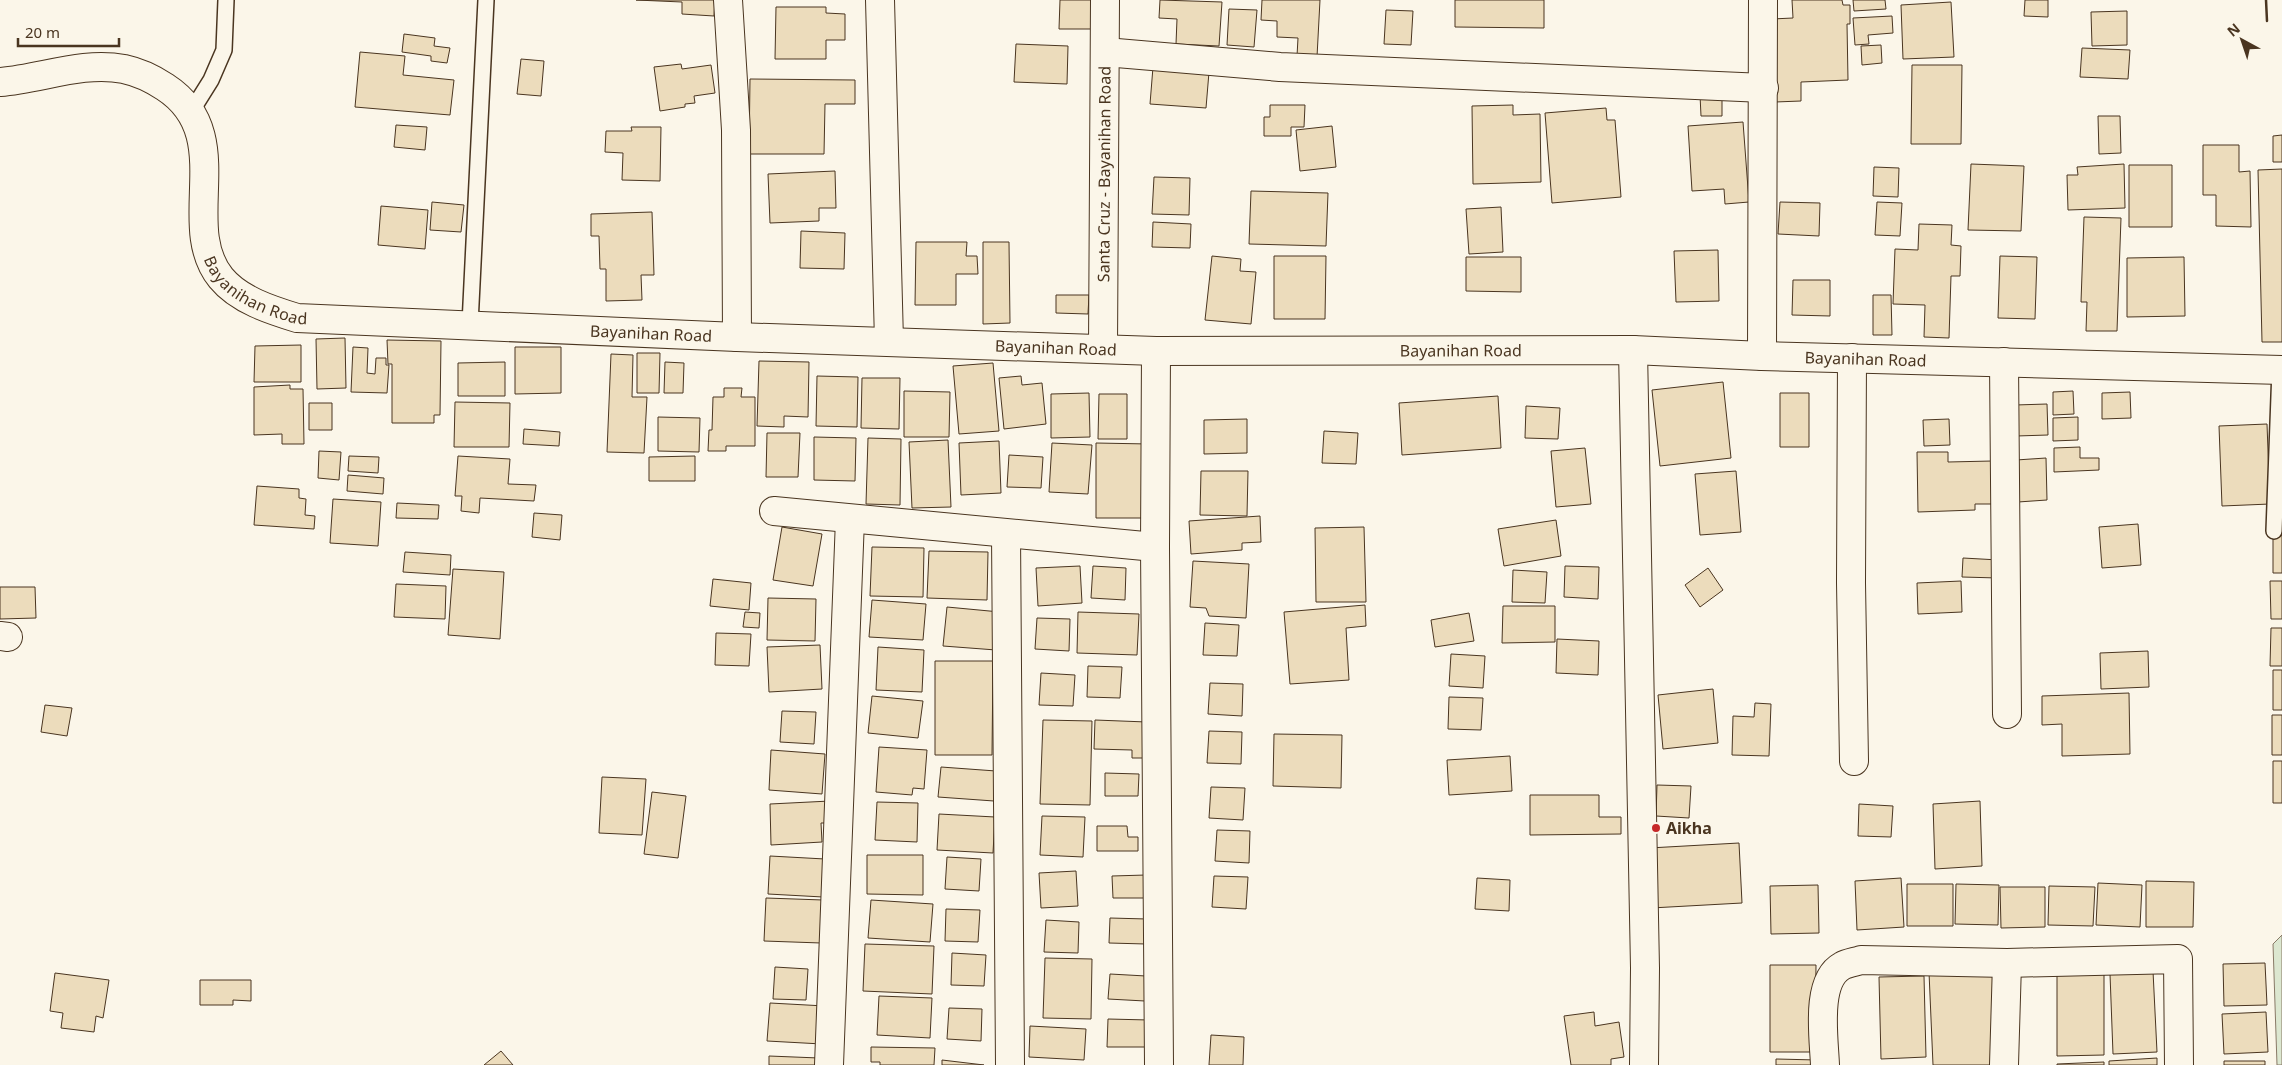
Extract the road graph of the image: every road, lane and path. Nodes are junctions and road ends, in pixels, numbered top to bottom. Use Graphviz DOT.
graph roads {
  1 [pos="226,0"];
  2 [pos="486,0"];
  3 [pos="728,0"];
  4 [pos="880,0"];
  5 [pos="1105,0"];
  6 [pos="1763,0"];
  7 [pos="1105,52"];
  8 [pos="0,82"];
  9 [pos="1764,88"];
  10 [pos="192,112"];
  11 [pos="470,324"];
  12 [pos="737,337"];
  13 [pos="889,341"];
  14 [pos="1103,348"];
  15 [pos="1633,350"];
  16 [pos="1156,351"];
  17 [pos="1762,356"];
  18 [pos="1852,358"];
  19 [pos="2004,362"];
  20 [pos="2281,370"];
  21 [pos="774,511"];
  22 [pos="850,519"];
  23 [pos="2274,531"];
  24 [pos="1006,534"];
  25 [pos="1155,547"];
  26 [pos="2007,714"];
  27 [pos="1854,761"];
  28 [pos="2007,963"];
  29 [pos="829,1065"];
  30 [pos="1010,1065"];
  31 [pos="1159,1065"];
  32 [pos="1644,1065"];
  33 [pos="1825,1065"];
  34 [pos="2004,1065"];
  35 [pos="2179,1065"];
  1 -- 10 [label="lane"];
  2 -- 11 [label="lane"];
  3 -- 12 [label="street"];
  4 -- 13 [label="street"];
  5 -- 7 [label="street, Santa Cruz - Bayanihan Road"];
  6 -- 9 [label="street"];
  7 -- 9 [label="street"];
  7 -- 14 [label="street, Santa Cruz - Bayanihan Road"];
  8 -- 10 [label="street, Bayanihan Road"];
  9 -- 17 [label="street"];
  10 -- 11 [label="street, Bayanihan Road"];
  11 -- 12 [label="street, Bayanihan Road"];
  12 -- 13 [label="street, Bayanihan Road"];
  13 -- 14 [label="street, Bayanihan Road"];
  14 -- 16 [label="street, Bayanihan Road"];
  15 -- 16 [label="street, Bayanihan Road"];
  15 -- 17 [label="street, Bayanihan Road"];
  15 -- 32 [label="street"];
  16 -- 25 [label="street"];
  17 -- 18 [label="street, Bayanihan Road"];
  18 -- 19 [label="street, Bayanihan Road"];
  18 -- 27 [label="street"];
  19 -- 20 [label="street, Bayanihan Road"];
  19 -- 26 [label="street"];
  20 -- 23 [label="lane"];
  21 -- 22 [label="street"];
  22 -- 24 [label="street"];
  22 -- 29 [label="street"];
  24 -- 25 [label="street"];
  24 -- 30 [label="street"];
  25 -- 31 [label="street"];
  28 -- 33 [label="street"];
  28 -- 34 [label="street"];
  28 -- 35 [label="street"];
}
